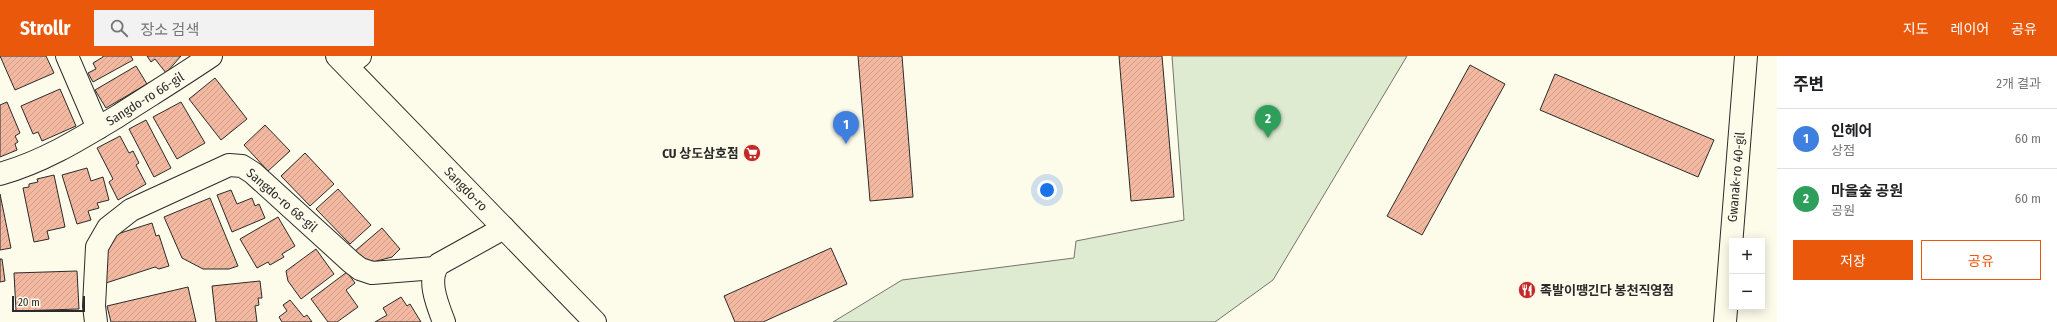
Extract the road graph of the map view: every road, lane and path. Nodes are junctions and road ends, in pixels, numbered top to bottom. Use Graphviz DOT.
graph roads {
  1 [pos="67,56"];
  2 [pos="211,56"];
  3 [pos="1746,56"];
  4 [pos="348,60"];
  5 [pos="98,128"];
  6 [pos="0,174"];
  7 [pos="504,228"];
  8 [pos="435,268"];
  9 [pos="96,322"];
  10 [pos="444,322"];
  11 [pos="595,322"];
  12 [pos="1725,322"];
  1 -- 5 [label="main road, Sangdo-ro 66-gil"];
  2 -- 5 [label="main road, Sangdo-ro 66-gil"];
  3 -- 12 [label="main road, Gwanak-ro 40-gil"];
  4 -- 7 [label="main road, Sangdo-ro"];
  5 -- 6 [label="main road, Sangdo-ro 66-gil"];
  7 -- 8 [label="main road, Sangdo-ro 68-gil"];
  7 -- 11 [label="main road, Sangdo-ro"];
  8 -- 9 [label="main road, Sangdo-ro 68-gil"];
  8 -- 10 [label="main road"];
}
